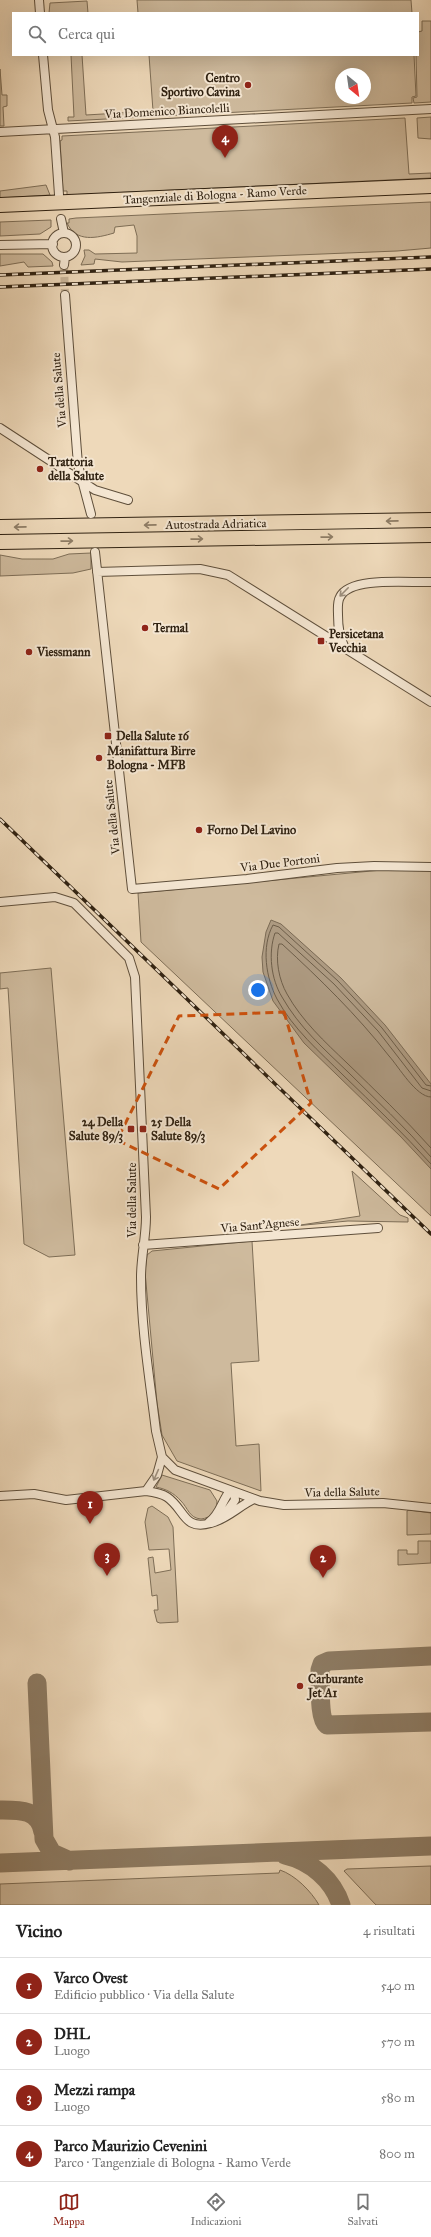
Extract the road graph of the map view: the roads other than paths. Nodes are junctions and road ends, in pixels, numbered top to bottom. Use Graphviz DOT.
graph roads {
  1 [pos="39,0"];
  2 [pos="40,12"];
  3 [pos="44,56"];
  4 [pos="431,109"];
  5 [pos="53,129"];
  6 [pos="0,132"];
  7 [pos="431,186"];
  8 [pos="59,195"];
  9 [pos="431,195"];
  10 [pos="0,205"];
  11 [pos="0,214"];
  12 [pos="61,219"];
  13 [pos="64,233"];
  14 [pos="53,244"];
  15 [pos="0,245"];
  16 [pos="65,257"];
  17 [pos="64,265"];
  18 [pos="65,295"];
  19 [pos="0,428"];
  20 [pos="82,483"];
  21 [pos="128,500"];
  22 [pos="91,514"];
  23 [pos="431,520"];
  24 [pos="0,527"];
  25 [pos="431,535"];
  26 [pos="0,542"];
  27 [pos="95,552"];
  28 [pos="97,572"];
  29 [pos="431,582"];
  30 [pos="339,627"];
  31 [pos="330,637"];
  32 [pos="344,646"];
  33 [pos="431,702"];
  34 [pos="431,867"];
  35 [pos="132,889"];
  36 [pos="0,902"];
  37 [pos="378,1228"];
  38 [pos="143,1245"];
  39 [pos="162,1457"];
  40 [pos="146,1491"];
  41 [pos="232,1491"];
  42 [pos="0,1496"];
  43 [pos="254,1499"];
  44 [pos="431,1508"];
  45 [pos="224,1517"];
  46 [pos="203,1525"];
  1 -- 2 [label="street"];
  3 -- 5 [label="street"];
  4 -- 5 [label="street, Via Domenico Biancolelli"];
  5 -- 6 [label="street, Via Domenico Biancolelli"];
  5 -- 8 [label="street"];
  7 -- 10 [label="highway, Tangenziale di Bologna - Ramo Verde"];
  9 -- 11 [label="highway, Tangenziale di Bologna - Ramo Verde"];
  12 -- 13 [label="street"];
  13 -- 14 [label="street"];
  13 -- 16 [label="street"];
  14 -- 15 [label="street"];
  14 -- 16 [label="street"];
  16 -- 17 [label="street"];
  18 -- 20 [label="street, Via della Salute"];
  19 -- 20 [label="street"];
  20 -- 21 [label="street"];
  20 -- 22 [label="street, Via della Salute"];
  23 -- 24 [label="highway, Autostrada Adriatica, one-way"];
  26 -- 25 [label="highway, Autostrada Adriatica, one-way"];
  27 -- 28 [label="street, Via della Salute"];
  28 -- 31 [label="street"];
  28 -- 35 [label="street, Via della Salute"];
  29 -- 30 [label="street, one-way"];
  30 -- 31 [label="street"];
  30 -- 32 [label="street"];
  31 -- 32 [label="street"];
  32 -- 33 [label="street"];
  34 -- 35 [label="street, Via Due Portoni"];
  36 -- 38 [label="street, Via della Salute"];
  37 -- 38 [label="street, Via Sant'Agnese"];
  38 -- 39 [label="street, Via della Salute"];
  39 -- 40 [label="street, Via della Salute, one-way"];
  39 -- 41 [label="street, Via della Salute"];
  40 -- 42 [label="street"];
  40 -- 46 [label="street"];
  41 -- 43 [label="street, Via della Salute"];
  41 -- 45 [label="street"];
  41 -- 46 [label="street"];
  43 -- 44 [label="street, Via della Salute"];
  43 -- 45 [label="street"];
  45 -- 46 [label="street"];
}
